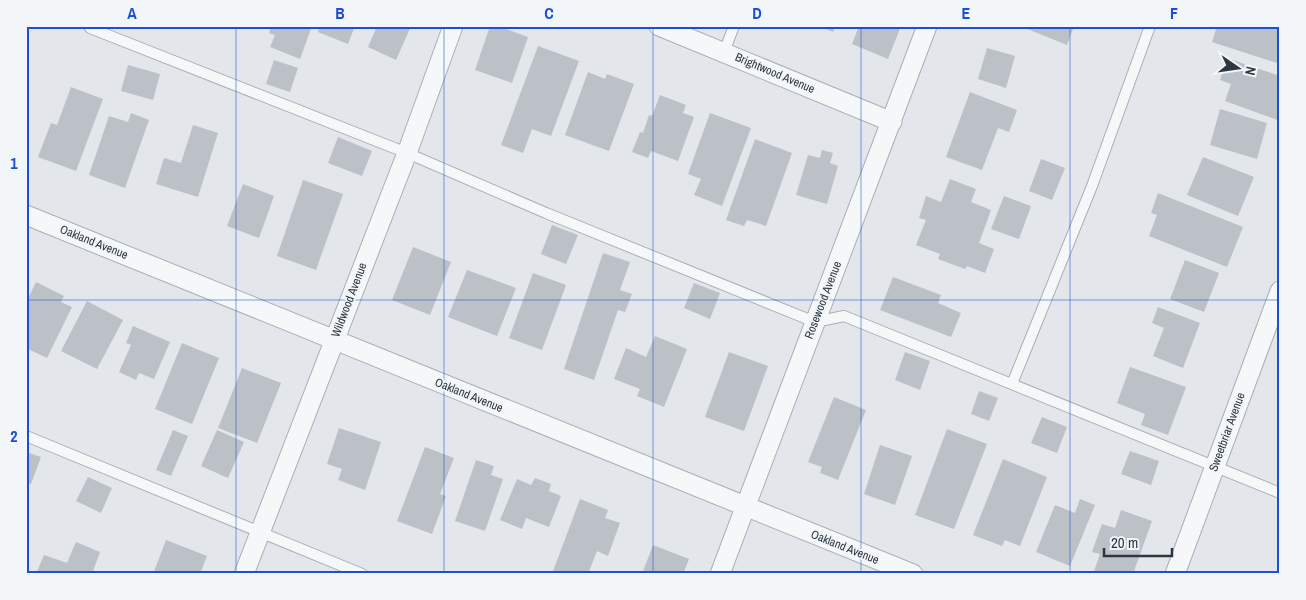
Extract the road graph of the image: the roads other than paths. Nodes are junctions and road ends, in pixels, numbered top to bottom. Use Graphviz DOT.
graph roads {
  1 [pos="90,26"];
  2 [pos="453,26"];
  3 [pos="659,26"];
  4 [pos="734,26"];
  5 [pos="927,26"];
  6 [pos="1150,26"];
  7 [pos="724,52"];
  8 [pos="892,122"];
  9 [pos="407,153"];
  10 [pos="26,215"];
  11 [pos="1280,291"];
  12 [pos="815,322"];
  13 [pos="333,340"];
  14 [pos="1012,384"];
  15 [pos="26,436"];
  16 [pos="1214,467"];
  17 [pos="1280,493"];
  18 [pos="745,507"];
  19 [pos="260,532"];
  20 [pos="244,574"];
  21 [pos="362,574"];
  22 [pos="720,574"];
  23 [pos="913,574"];
  24 [pos="1175,574"];
  1 -- 9 [label="lane"];
  2 -- 9 [label="street, Wildwood Avenue"];
  3 -- 7 [label="street, Brightwood Avenue"];
  4 -- 7 [label="lane"];
  5 -- 8 [label="street, Rosewood Avenue"];
  6 -- 14 [label="lane"];
  7 -- 8 [label="street, Brightwood Avenue"];
  8 -- 12 [label="street, Rosewood Avenue"];
  9 -- 12 [label="lane"];
  9 -- 13 [label="street, Wildwood Avenue"];
  10 -- 13 [label="street, Oakland Avenue"];
  11 -- 16 [label="street, Sweetbriar Avenue"];
  12 -- 14 [label="lane"];
  12 -- 18 [label="street, Rosewood Avenue"];
  13 -- 18 [label="street, Oakland Avenue"];
  13 -- 19 [label="street, Wildwood Avenue"];
  14 -- 16 [label="lane"];
  15 -- 19 [label="lane"];
  16 -- 17 [label="lane"];
  16 -- 24 [label="street, Sweetbriar Avenue"];
  18 -- 22 [label="street, Rosewood Avenue"];
  18 -- 23 [label="street, Oakland Avenue"];
  19 -- 20 [label="street, Wildwood Avenue"];
  19 -- 21 [label="lane"];
}
